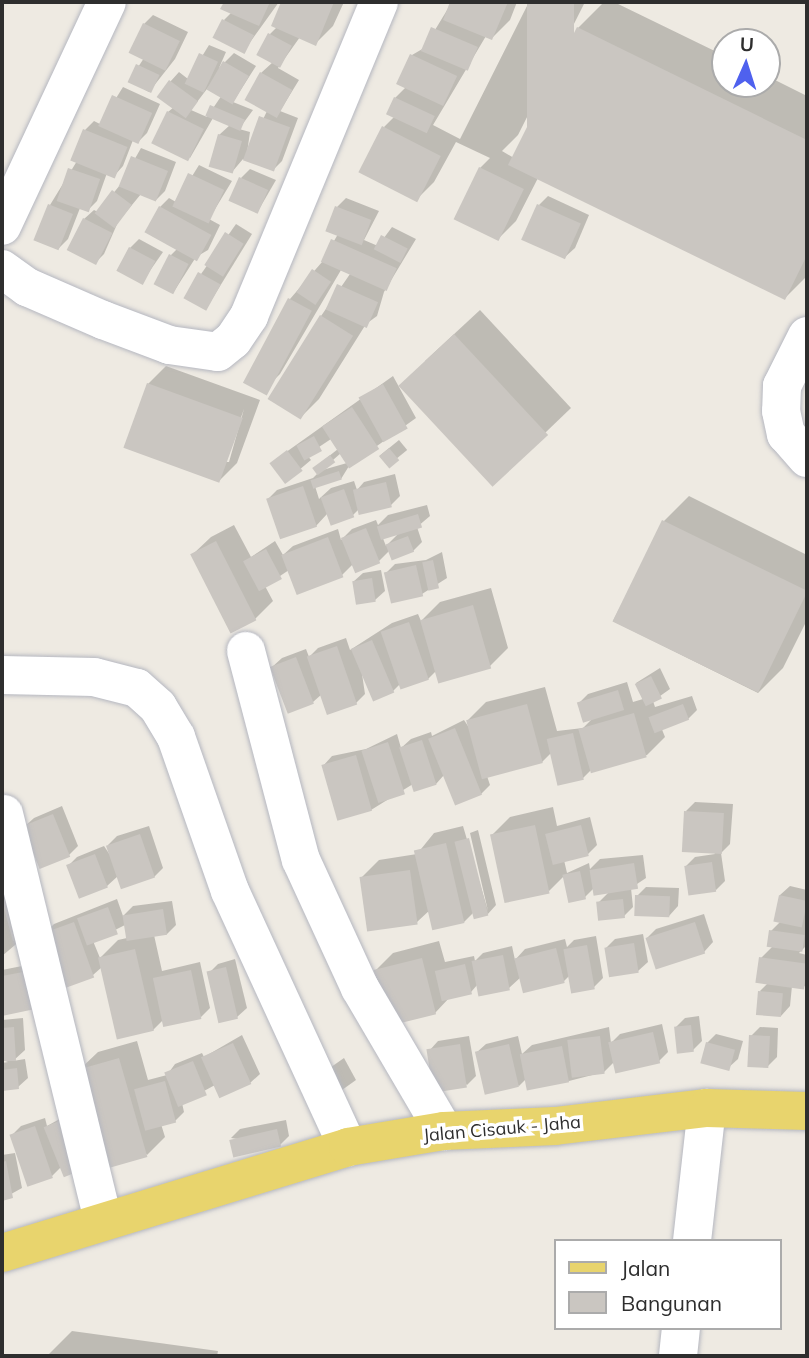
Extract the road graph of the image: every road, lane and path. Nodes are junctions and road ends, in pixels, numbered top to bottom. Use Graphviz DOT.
graph roads {
  1 [pos="107,2"];
  2 [pos="379,2"];
  3 [pos="2,226"];
  4 [pos="2,269"];
  5 [pos="807,336"];
  6 [pos="807,458"];
  7 [pos="246,651"];
  8 [pos="2,675"];
  9 [pos="4,814"];
  10 [pos="707,1108"];
  11 [pos="807,1111"];
  12 [pos="444,1131"];
  13 [pos="348,1147"];
  14 [pos="103,1221"];
  15 [pos="692,1239"];
  16 [pos="2,1253"];
  17 [pos="681,1330"];
  18 [pos="678,1356"];
  1 -- 3 [label="street"];
  2 -- 4 [label="street"];
  5 -- 6 [label="street"];
  7 -- 12 [label="street"];
  8 -- 13 [label="street"];
  9 -- 14 [label="street"];
  10 -- 11 [label="main road, Jalan Cisauk - Jaha"];
  10 -- 12 [label="main road, Jalan Cisauk - Jaha"];
  10 -- 15 [label="street"];
  12 -- 13 [label="main road, Jalan Cisauk - Jaha"];
  13 -- 14 [label="main road, Jalan Cisauk - Jaha"];
  14 -- 16 [label="main road, Jalan Cisauk - Jaha"];
  17 -- 18 [label="street"];
}
